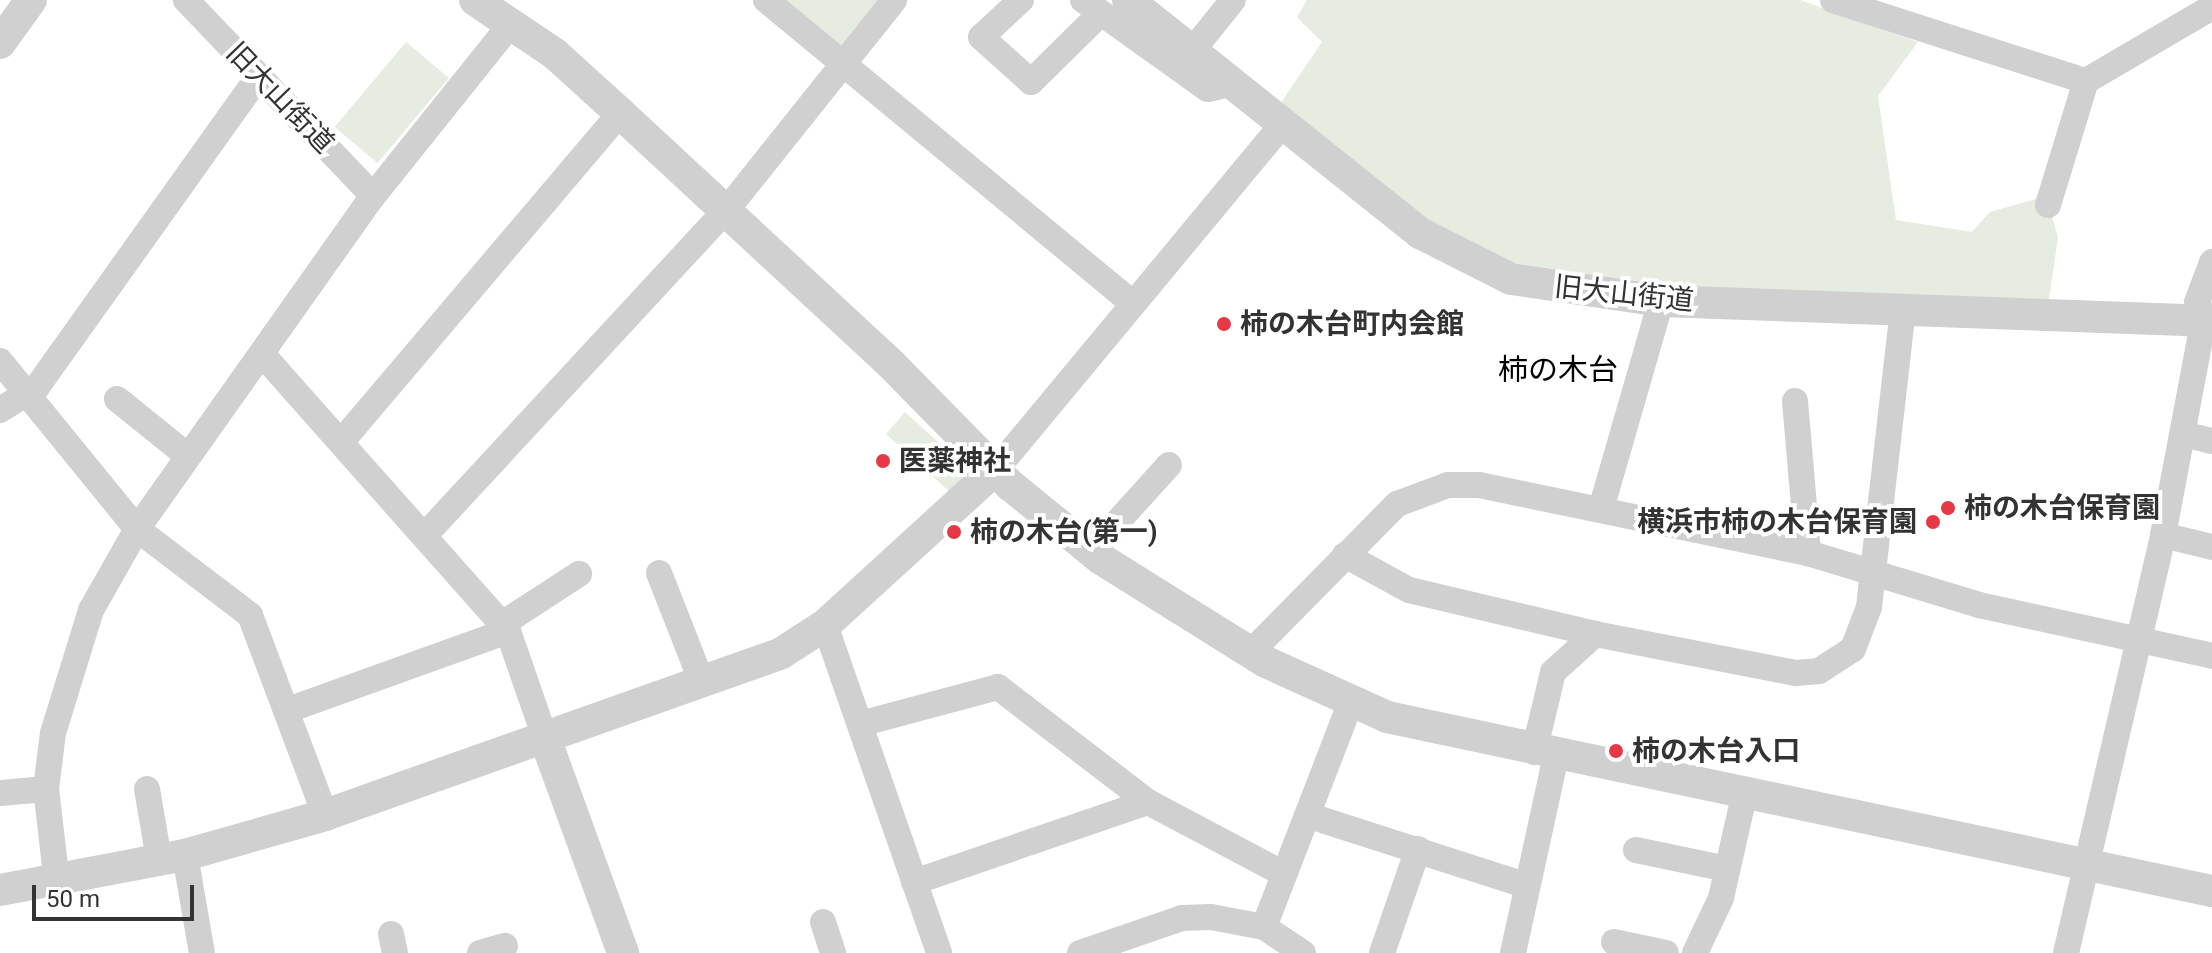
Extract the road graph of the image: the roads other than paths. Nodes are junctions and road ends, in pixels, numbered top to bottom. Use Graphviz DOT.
graph roads {
  1 [pos="31,0"];
  2 [pos="186,0"];
  3 [pos="475,0"];
  4 [pos="766,0"];
  5 [pos="894,0"];
  6 [pos="1021,0"];
  7 [pos="1128,0"];
  8 [pos="1233,0"];
  9 [pos="1833,0"];
  10 [pos="2212,7"];
  11 [pos="1091,8"];
  12 [pos="510,25"];
  13 [pos="0,43"];
  14 [pos="1192,51"];
  15 [pos="842,63"];
  16 [pos="259,76"];
  17 [pos="2086,81"];
  18 [pos="1233,83"];
  19 [pos="620,113"];
  20 [pos="1284,123"];
  21 [pos="373,196"];
  22 [pos="2048,205"];
  23 [pos="725,210"];
  24 [pos="2212,262"];
  25 [pos="1661,301"];
  26 [pos="1131,302"];
  27 [pos="1903,310"];
  28 [pos="2208,320"];
  29 [pos="262,354"];
  30 [pos="0,361"];
  31 [pos="29,393"];
  32 [pos="117,399"];
  33 [pos="1795,401"];
  34 [pos="0,410"];
  35 [pos="2183,434"];
  36 [pos="342,441"];
  37 [pos="2212,441"];
  38 [pos="188,456"];
  39 [pos="1169,465"];
  40 [pos="998,467"];
  41 [pos="1601,509"];
  42 [pos="137,529"];
  43 [pos="426,534"];
  44 [pos="2163,535"];
  45 [pos="2212,547"];
  46 [pos="1091,551"];
  47 [pos="1808,553"];
  48 [pos="1345,555"];
  49 [pos="1874,570"];
  50 [pos="659,573"];
  51 [pos="579,574"];
  52 [pos="825,625"];
  53 [pos="505,628"];
  54 [pos="1595,634"];
  55 [pos="2139,640"];
  56 [pos="1251,652"];
  57 [pos="2212,656"];
  58 [pos="702,683"];
  59 [pos="1351,701"];
  60 [pos="288,710"];
  61 [pos="860,724"];
  62 [pos="546,741"];
  63 [pos="1545,754"];
  64 [pos="46,789"];
  65 [pos="147,789"];
  66 [pos="0,793"];
  67 [pos="1744,796"];
  68 [pos="1148,802"];
  69 [pos="325,815"];
  70 [pos="1310,816"];
  71 [pos="1418,849"];
  72 [pos="1636,850"];
  73 [pos="172,857"];
  74 [pos="2090,864"];
  75 [pos="1727,869"];
  76 [pos="1280,872"];
  77 [pos="56,875"];
  78 [pos="914,882"];
  79 [pos="1525,885"];
  80 [pos="0,890"];
  81 [pos="2212,891"];
  82 [pos="823,922"];
  83 [pos="1264,927"];
  84 [pos="1614,942"];
  85 [pos="202,953"];
  86 [pos="623,953"];
  87 [pos="833,953"];
  88 [pos="939,953"];
  89 [pos="1080,953"];
  90 [pos="1303,953"];
  91 [pos="1382,953"];
  92 [pos="1513,953"];
  93 [pos="1666,953"];
  94 [pos="1695,953"];
  95 [pos="2066,953"];
  1 -- 13 [label="street"];
  2 -- 16 [label="street, 旧大山街道"];
  3 -- 12 [label="street"];
  4 -- 15 [label="street"];
  5 -- 15 [label="street"];
  6 -- 11 [label="street"];
  7 -- 14 [label="street, 旧大山街道"];
  8 -- 14 [label="street"];
  9 -- 17 [label="street"];
  10 -- 17 [label="street"];
  11 -- 18 [label="street"];
  12 -- 19 [label="street"];
  12 -- 21 [label="street"];
  14 -- 18 [label="street, 旧大山街道"];
  15 -- 23 [label="street"];
  15 -- 26 [label="street"];
  16 -- 21 [label="street, 旧大山街道"];
  16 -- 31 [label="street"];
  17 -- 22 [label="street"];
  18 -- 20 [label="street, 旧大山街道"];
  19 -- 23 [label="street"];
  19 -- 36 [label="street"];
  20 -- 25 [label="street, 旧大山街道"];
  20 -- 26 [label="street"];
  21 -- 29 [label="street"];
  23 -- 40 [label="street"];
  23 -- 43 [label="street"];
  24 -- 28 [label="street"];
  25 -- 27 [label="street, 旧大山街道"];
  25 -- 41 [label="street"];
  26 -- 40 [label="street"];
  27 -- 28 [label="street, 旧大山街道"];
  27 -- 49 [label="street"];
  28 -- 35 [label="street"];
  29 -- 36 [label="street"];
  29 -- 38 [label="street"];
  30 -- 31 [label="street"];
  31 -- 34 [label="street"];
  31 -- 42 [label="street"];
  32 -- 38 [label="street"];
  33 -- 47 [label="street"];
  35 -- 37 [label="street"];
  35 -- 44 [label="street"];
  36 -- 43 [label="street"];
  38 -- 42 [label="street"];
  39 -- 46 [label="street"];
  40 -- 46 [label="street"];
  40 -- 52 [label="street"];
  41 -- 47 [label="street"];
  41 -- 48 [label="street"];
  42 -- 60 [label="street"];
  42 -- 64 [label="street"];
  43 -- 53 [label="street"];
  44 -- 45 [label="street"];
  44 -- 55 [label="street"];
  46 -- 56 [label="street"];
  47 -- 49 [label="street"];
  48 -- 54 [label="street"];
  48 -- 56 [label="street"];
  49 -- 54 [label="street"];
  49 -- 55 [label="street"];
  50 -- 58 [label="street"];
  51 -- 53 [label="street"];
  52 -- 58 [label="street"];
  52 -- 61 [label="street"];
  53 -- 60 [label="street"];
  53 -- 62 [label="street"];
  54 -- 63 [label="street"];
  55 -- 57 [label="street"];
  55 -- 74 [label="street"];
  56 -- 59 [label="street"];
  58 -- 62 [label="street"];
  59 -- 63 [label="street"];
  59 -- 70 [label="street"];
  60 -- 69 [label="street"];
  61 -- 68 [label="street"];
  61 -- 78 [label="street"];
  62 -- 69 [label="street"];
  62 -- 86 [label="street"];
  63 -- 67 [label="street"];
  63 -- 79 [label="street"];
  64 -- 66 [label="street"];
  64 -- 77 [label="street"];
  65 -- 73 [label="street"];
  67 -- 74 [label="street"];
  67 -- 75 [label="street"];
  68 -- 76 [label="street"];
  68 -- 78 [label="street"];
  69 -- 73 [label="street"];
  70 -- 71 [label="street"];
  70 -- 76 [label="street"];
  71 -- 79 [label="street"];
  71 -- 91 [label="street"];
  72 -- 75 [label="street"];
  73 -- 77 [label="street"];
  73 -- 85 [label="street"];
  74 -- 81 [label="street"];
  74 -- 95 [label="street"];
  75 -- 94 [label="street"];
  76 -- 83 [label="street"];
  77 -- 80 [label="street"];
  78 -- 88 [label="street"];
  79 -- 92 [label="street"];
  82 -- 87 [label="street"];
  83 -- 89 [label="street"];
  83 -- 90 [label="street"];
  84 -- 93 [label="street"];
}
